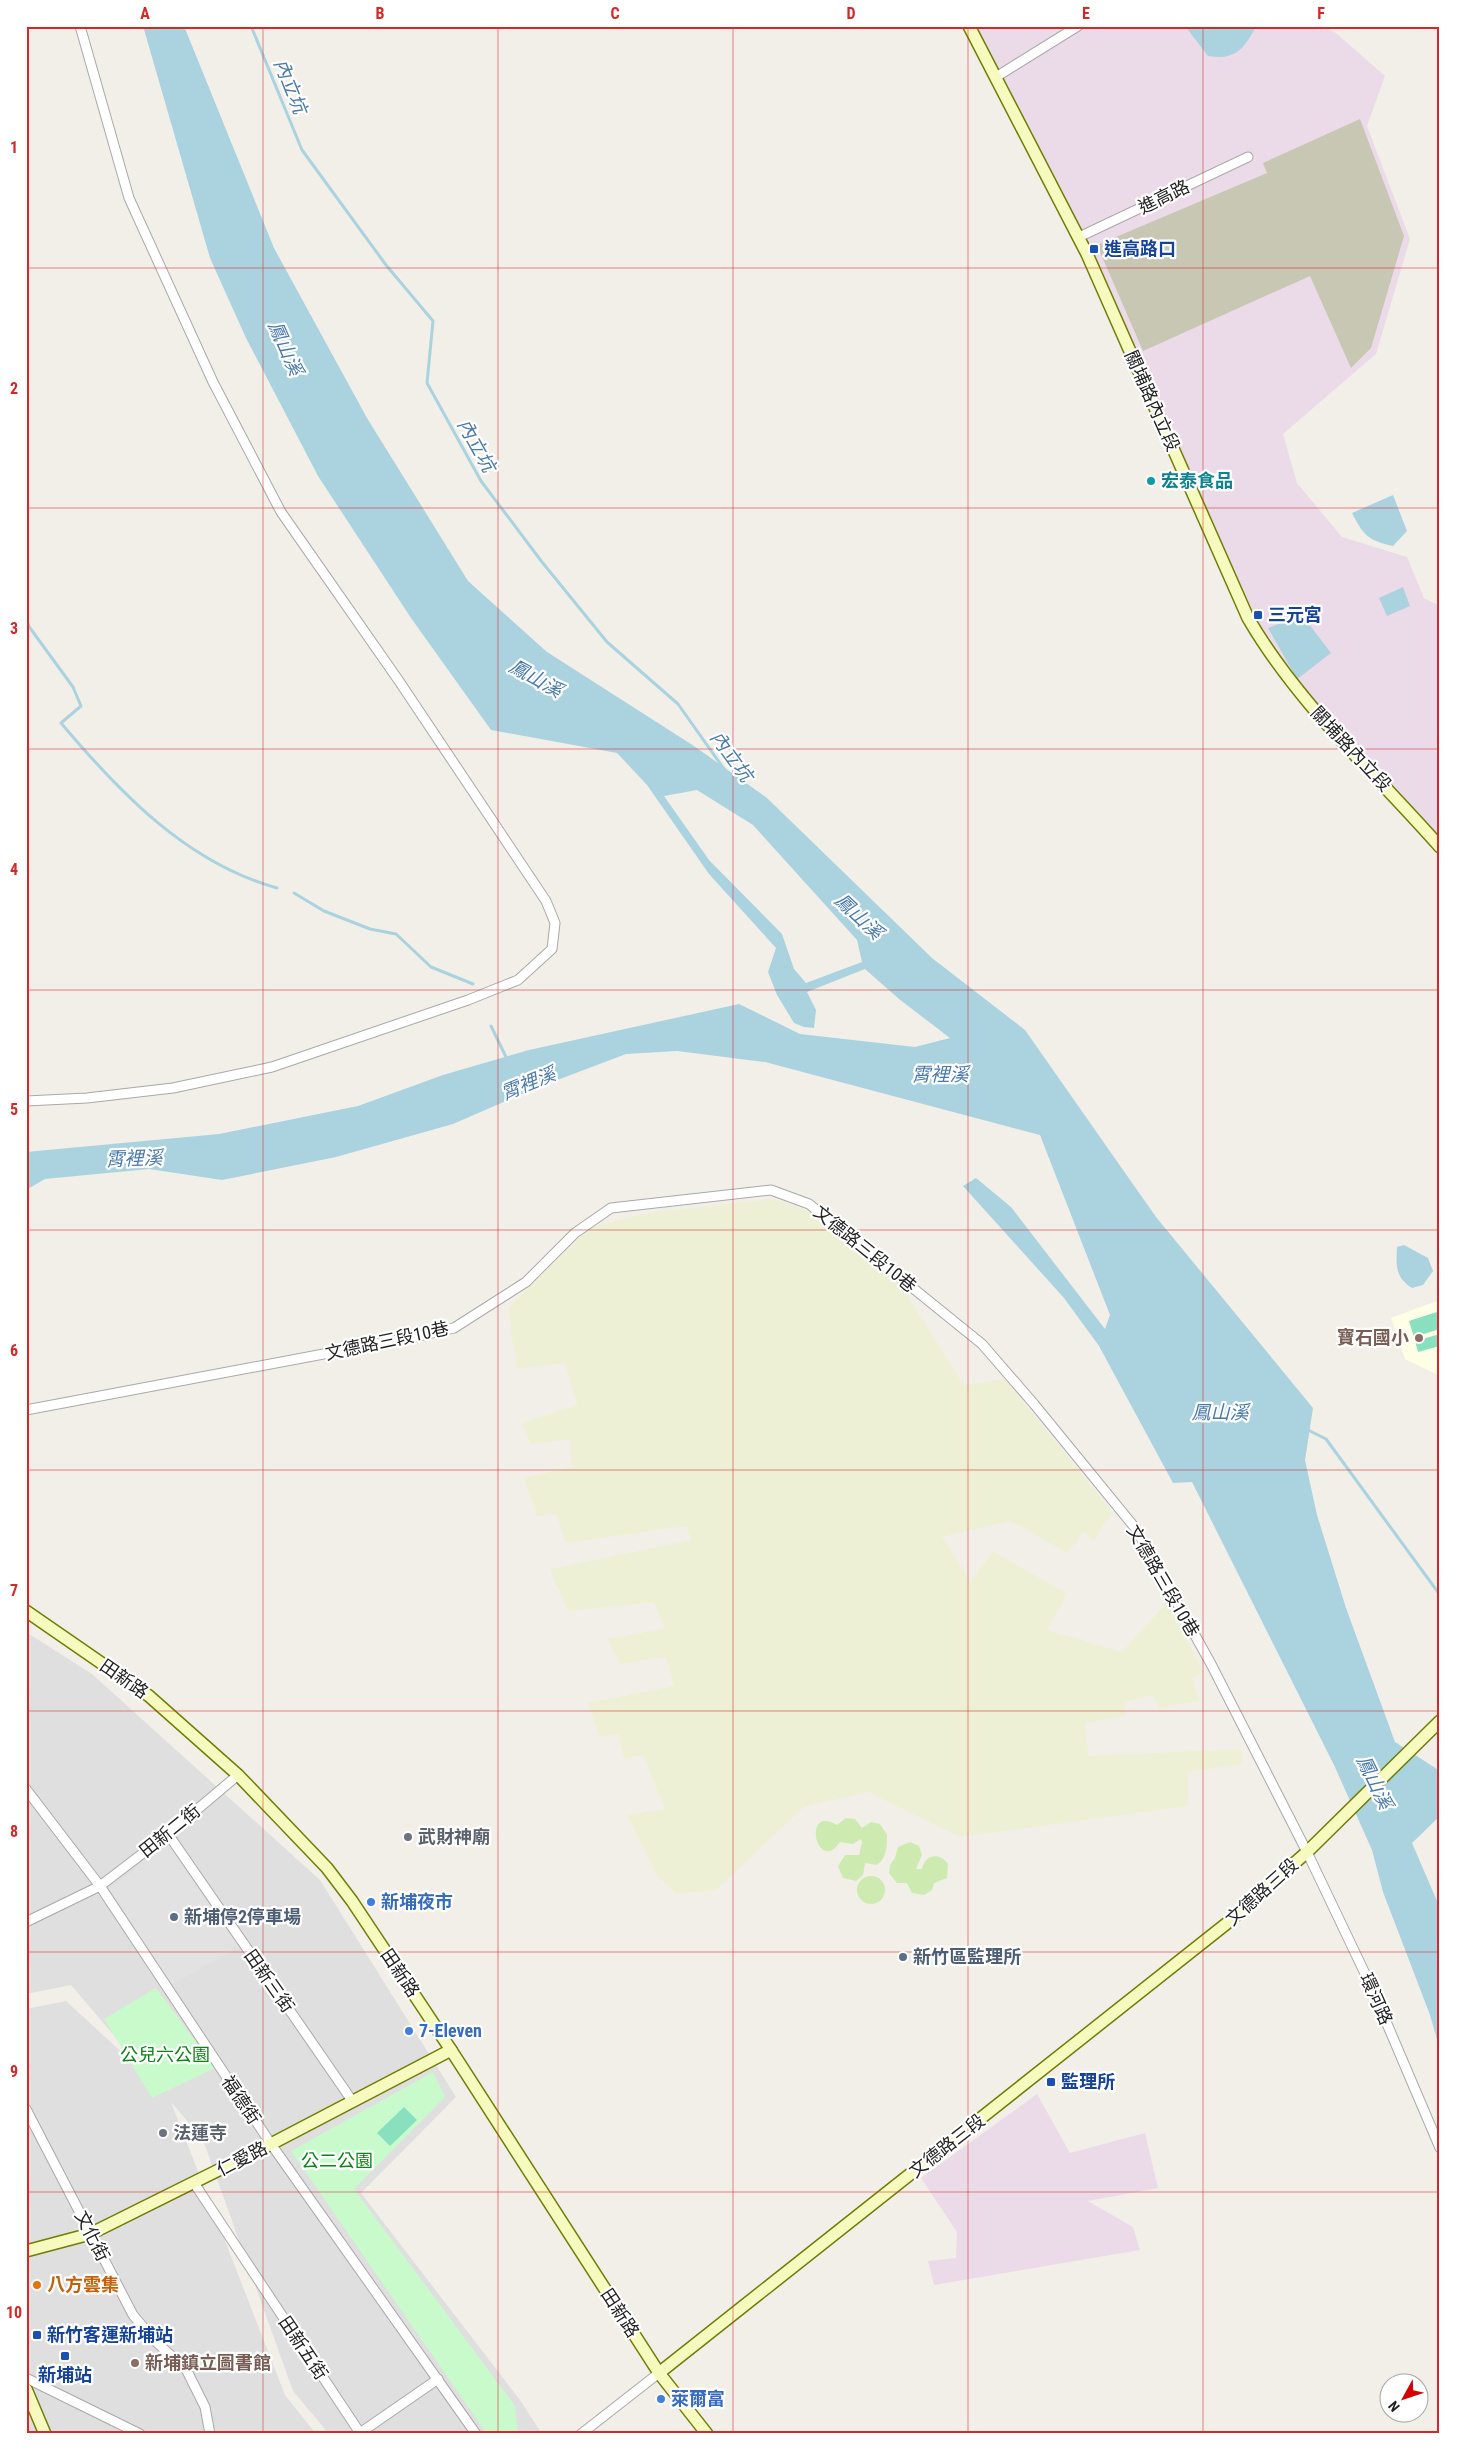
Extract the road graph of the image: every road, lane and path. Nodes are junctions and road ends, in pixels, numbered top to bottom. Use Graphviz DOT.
graph roads {
  1 [pos="80,26"];
  2 [pos="969,26"];
  3 [pos="1078,26"];
  4 [pos="996,77"];
  5 [pos="1248,157"];
  6 [pos="1079,237"];
  7 [pos="1440,847"];
  8 [pos="26,1101"];
  9 [pos="26,1410"];
  10 [pos="27,1612"];
  11 [pos="1440,1721"];
  12 [pos="238,1775"];
  13 [pos="26,1788"];
  14 [pos="168,1834"];
  15 [pos="1307,1852"];
  16 [pos="100,1886"];
  17 [pos="26,1922"];
  18 [pos="451,2050"];
  19 [pos="353,2102"];
  20 [pos="26,2109"];
  21 [pos="271,2144"];
  22 [pos="1440,2148"];
  23 [pos="194,2183"];
  24 [pos="90,2234"];
  25 [pos="26,2251"];
  26 [pos="659,2373"];
  27 [pos="26,2378"];
  28 [pos="438,2379"];
  29 [pos="26,2389"];
  30 [pos="45,2434"];
  31 [pos="140,2434"];
  32 [pos="210,2434"];
  33 [pos="476,2434"];
  34 [pos="581,2434"];
  35 [pos="707,2434"];
  1 -- 8 [label="street"];
  2 -- 4 [label="main road, 關埔路內立段"];
  3 -- 4 [label="street"];
  4 -- 6 [label="main road, 關埔路內立段"];
  5 -- 6 [label="street, 進高路"];
  6 -- 7 [label="main road, 關埔路內立段"];
  9 -- 15 [label="street, 文德路三段10巷"];
  10 -- 12 [label="main road, 田新路"];
  11 -- 15 [label="main road, 文德路三段"];
  12 -- 14 [label="street, 田新二街"];
  12 -- 18 [label="main road, 田新路"];
  13 -- 16 [label="street, 福德街"];
  14 -- 16 [label="street, 田新二街"];
  14 -- 19 [label="street, 田新三街"];
  15 -- 22 [label="street, 環河路"];
  15 -- 26 [label="main road, 文德路三段"];
  16 -- 17 [label="street, 田新二街"];
  16 -- 21 [label="street, 福德街"];
  18 -- 19 [label="main road, 仁愛路"];
  18 -- 26 [label="main road, 田新路"];
  19 -- 21 [label="main road, 仁愛路"];
  20 -- 24 [label="street, 文化街"];
  21 -- 23 [label="main road, 仁愛路"];
  21 -- 28 [label="street, 福德街"];
  23 -- 24 [label="main road, 仁愛路"];
  23 -- 28 [label="street, 田新五街"];
  24 -- 25 [label="main road, 仁愛路"];
  24 -- 32 [label="street, 文化街"];
  26 -- 34 [label="street, 文德路三段"];
  26 -- 35 [label="main road, 田新路"];
  27 -- 31 [label="street"];
  28 -- 33 [label="street, 福德街"];
  29 -- 30 [label="main road"];
}
